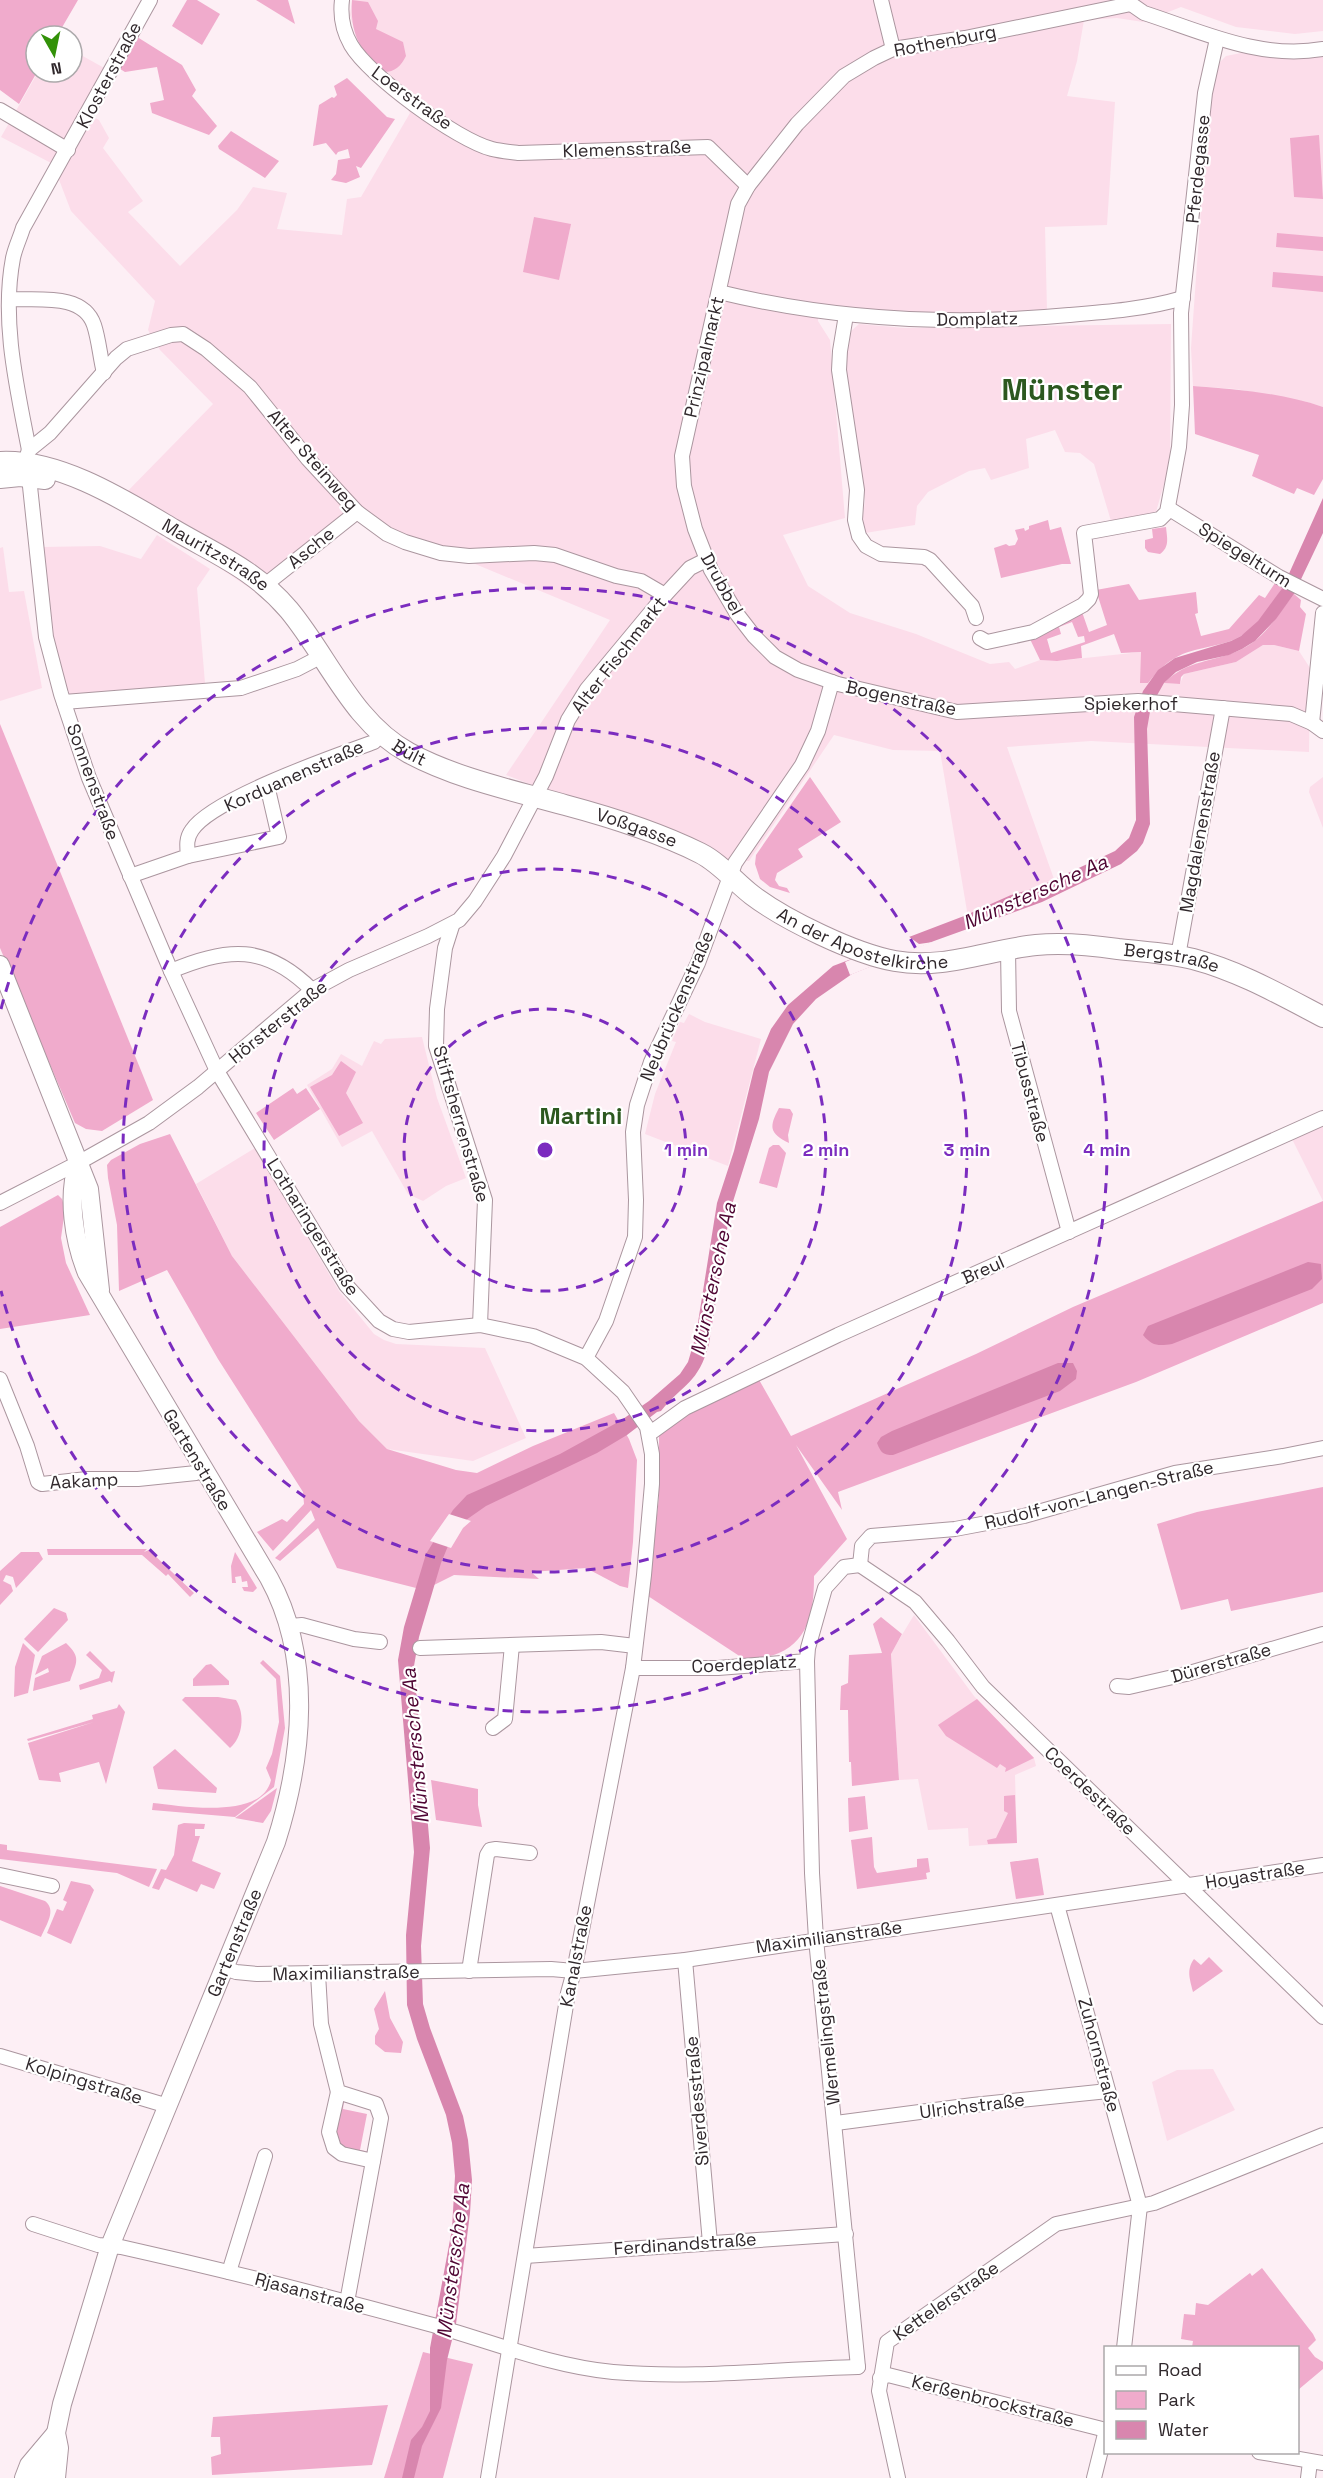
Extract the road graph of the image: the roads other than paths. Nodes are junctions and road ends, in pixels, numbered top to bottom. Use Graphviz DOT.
graph roads {
  1 [pos="150,0"];
  2 [pos="342,0"];
  3 [pos="881,0"];
  4 [pos="1130,2"];
  5 [pos="1217,39"];
  6 [pos="893,49"];
  7 [pos="1322,52"];
  8 [pos="0,110"];
  9 [pos="490,149"];
  10 [pos="68,150"];
  11 [pos="748,186"];
  12 [pos="719,292"];
  13 [pos="1182,298"];
  14 [pos="9,299"];
  15 [pos="846,315"];
  16 [pos="104,372"];
  17 [pos="0,462"];
  18 [pos="28,463"];
  19 [pos="0,478"];
  20 [pos="1168,508"];
  21 [pos="357,512"];
  22 [pos="695,530"];
  23 [pos="706,560"];
  24 [pos="266,585"];
  25 [pos="665,595"];
  26 [pos="1323,599"];
  27 [pos="1323,613"];
  28 [pos="976,618"];
  29 [pos="980,638"];
  30 [pos="322,656"];
  31 [pos="832,682"];
  32 [pos="64,702"];
  33 [pos="1223,708"];
  34 [pos="970,712"];
  35 [pos="1318,727"];
  36 [pos="381,734"];
  37 [pos="267,785"];
  38 [pos="535,797"];
  39 [pos="188,856"];
  40 [pos="732,869"];
  41 [pos="130,876"];
  42 [pos="452,926"];
  43 [pos="1008,950"];
  44 [pos="1178,956"];
  45 [pos="0,965"];
  46 [pos="171,971"];
  47 [pos="312,990"];
  48 [pos="1323,1017"];
  49 [pos="217,1071"];
  50 [pos="1323,1118"];
  51 [pos="78,1163"];
  52 [pos="0,1203"];
  53 [pos="1069,1232"];
  54 [pos="480,1324"];
  55 [pos="586,1358"];
  56 [pos="0,1379"];
  57 [pos="647,1428"];
  58 [pos="1323,1448"];
  59 [pos="203,1469"];
  60 [pos="860,1565"];
  61 [pos="290,1626"];
  62 [pos="1323,1634"];
  63 [pos="380,1642"];
  64 [pos="512,1646"];
  65 [pos="635,1646"];
  66 [pos="420,1648"];
  67 [pos="807,1660"];
  68 [pos="633,1668"];
  69 [pos="1117,1686"];
  70 [pos="493,1728"];
  71 [pos="530,1853"];
  72 [pos="1323,1865"];
  73 [pos="0,1875"];
  74 [pos="52,1886"];
  75 [pos="1188,1886"];
  76 [pos="1058,1905"];
  77 [pos="816,1939"];
  78 [pos="685,1960"];
  79 [pos="224,1968"];
  80 [pos="470,1971"];
  81 [pos="574,1971"];
  82 [pos="318,1974"];
  83 [pos="1323,2018"];
  84 [pos="0,2056"];
  85 [pos="1108,2091"];
  86 [pos="338,2092"];
  87 [pos="168,2106"];
  88 [pos="836,2123"];
  89 [pos="1323,2135"];
  90 [pos="265,2156"];
  91 [pos="373,2161"];
  92 [pos="1140,2206"];
  93 [pos="33,2224"];
  94 [pos="846,2234"];
  95 [pos="710,2243"];
  96 [pos="110,2246"];
  97 [pos="525,2256"];
  98 [pos="229,2272"];
  99 [pos="347,2302"];
  100 [pos="1124,2346"];
  101 [pos="508,2349"];
  102 [pos="858,2367"];
  103 [pos="880,2378"];
  104 [pos="1104,2429"];
  105 [pos="56,2433"];
  106 [pos="1104,2438"];
  107 [pos="42,2448"];
  108 [pos="1270,2454"];
  109 [pos="1317,2463"];
  110 [pos="24,2478"];
  111 [pos="39,2478"];
  112 [pos="56,2478"];
  113 [pos="488,2478"];
  114 [pos="898,2478"];
  115 [pos="1094,2478"];
  116 [pos="1308,2478"];
  1 -- 10 [label="street, Klosterstraße"];
  2 -- 9 [label="street, Loerstraße"];
  3 -- 6 [label="street"];
  4 -- 5 [label="street, Rothenburg"];
  4 -- 6 [label="street, Rothenburg"];
  5 -- 7 [label="street, Rothenburg"];
  5 -- 13 [label="street, Pferdegasse"];
  6 -- 11 [label="street, Rothenburg"];
  8 -- 10 [label="street"];
  9 -- 11 [label="street, Klemensstraße"];
  10 -- 14 [label="street, Klosterstraße"];
  11 -- 12 [label="street, Prinzipalmarkt"];
  12 -- 15 [label="street, Domplatz"];
  12 -- 22 [label="street, Prinzipalmarkt"];
  13 -- 15 [label="street, Domplatz"];
  13 -- 20 [label="street"];
  14 -- 16 [label="street"];
  14 -- 18 [label="street, Sonnenstraße"];
  15 -- 28 [label="street"];
  16 -- 18 [label="street, Alter Steinweg"];
  16 -- 21 [label="street, Alter Steinweg"];
  17 -- 18 [label="main road"];
  18 -- 19 [label="main road"];
  18 -- 24 [label="main road, Mauritzstraße"];
  18 -- 32 [label="street, Sonnenstraße"];
  20 -- 26 [label="street, Spiegelturm"];
  20 -- 29 [label="street"];
  21 -- 24 [label="street, Asche"];
  21 -- 25 [label="street, Alter Steinweg"];
  22 -- 23 [label="street, Drubbel"];
  23 -- 25 [label="street, Alter Fischmarkt"];
  23 -- 31 [label="street, Drubbel"];
  24 -- 30 [label="main road, Mauritzstraße"];
  25 -- 38 [label="street, Alter Fischmarkt"];
  27 -- 35 [label="street"];
  30 -- 32 [label="street"];
  30 -- 36 [label="main road, Bült"];
  31 -- 34 [label="street, Bogenstraße"];
  31 -- 40 [label="street, Neubrückenstraße"];
  32 -- 41 [label="street, Sonnenstraße"];
  33 -- 34 [label="street, Spiekerhof"];
  33 -- 35 [label="street, Spiekerhof"];
  33 -- 44 [label="street, Magdalenenstraße"];
  36 -- 37 [label="street, Korduanenstraße"];
  36 -- 38 [label="main road, Bült"];
  37 -- 39 [label="street, Korduanenstraße"];
  37 -- 39 [label="street"];
  38 -- 40 [label="main road, Voßgasse"];
  38 -- 42 [label="street, Hörsterstraße"];
  39 -- 41 [label="street"];
  40 -- 43 [label="main road, An der Apostelkirche"];
  40 -- 55 [label="street, Neubrückenstraße"];
  41 -- 46 [label="street, Sonnenstraße"];
  42 -- 47 [label="street, Hörsterstraße"];
  42 -- 54 [label="street, Stiftsherrenstraße"];
  43 -- 44 [label="main road, Bergstraße"];
  43 -- 53 [label="street, Tibusstraße"];
  44 -- 48 [label="main road, Bergstraße"];
  45 -- 51 [label="street, Gartenstraße"];
  46 -- 47 [label="street"];
  46 -- 49 [label="street, Sonnenstraße"];
  47 -- 49 [label="street, Hörsterstraße"];
  49 -- 51 [label="street, Hörsterstraße"];
  49 -- 54 [label="street, Lotharingerstraße"];
  50 -- 53 [label="street, Breul"];
  51 -- 52 [label="street, Hörsterstraße"];
  51 -- 59 [label="street, Gartenstraße"];
  53 -- 57 [label="street, Breul"];
  54 -- 55 [label="street"];
  55 -- 57 [label="street"];
  56 -- 59 [label="street, Aakamp"];
  57 -- 65 [label="street, Kanalstraße"];
  58 -- 60 [label="street, Rudolf-von-Langen-Straße"];
  59 -- 61 [label="street, Gartenstraße"];
  60 -- 67 [label="street, Coerdeplatz"];
  60 -- 75 [label="street, Coerdestraße"];
  61 -- 63 [label="street"];
  61 -- 79 [label="street, Gartenstraße"];
  62 -- 69 [label="street, Dürerstraße"];
  64 -- 65 [label="street"];
  64 -- 66 [label="street"];
  64 -- 70 [label="street"];
  65 -- 68 [label="street, Kanalstraße"];
  67 -- 68 [label="street, Coerdeplatz"];
  67 -- 77 [label="street, Wermelingstraße"];
  68 -- 81 [label="street, Kanalstraße"];
  71 -- 80 [label="street"];
  72 -- 75 [label="street, Hoyastraße"];
  73 -- 74 [label="street"];
  75 -- 76 [label="street, Maximilianstraße"];
  75 -- 83 [label="street, Coerdestraße"];
  76 -- 77 [label="street, Maximilianstraße"];
  76 -- 85 [label="street, Zuhornstraße"];
  77 -- 78 [label="street, Maximilianstraße"];
  77 -- 88 [label="street, Wermelingstraße"];
  78 -- 81 [label="street, Maximilianstraße"];
  78 -- 95 [label="street, Siverdesstraße"];
  79 -- 82 [label="street, Maximilianstraße"];
  79 -- 87 [label="street, Gartenstraße"];
  80 -- 81 [label="street, Maximilianstraße"];
  80 -- 82 [label="street, Maximilianstraße"];
  81 -- 97 [label="street, Kanalstraße"];
  82 -- 86 [label="street"];
  84 -- 87 [label="street, Kolpingstraße"];
  85 -- 88 [label="street, Ulrichstraße"];
  85 -- 92 [label="street, Zuhornstraße"];
  86 -- 91 [label="street"];
  86 -- 91 [label="street"];
  87 -- 96 [label="street, Gartenstraße"];
  88 -- 94 [label="street, Wermelingstraße"];
  89 -- 92 [label="street, Kettelerstraße"];
  90 -- 98 [label="street"];
  91 -- 99 [label="street"];
  92 -- 100 [label="street"];
  92 -- 103 [label="street, Kettelerstraße"];
  93 -- 96 [label="street"];
  94 -- 95 [label="street, Ferdinandstraße"];
  94 -- 102 [label="street, Wermelingstraße"];
  95 -- 97 [label="street, Ferdinandstraße"];
  96 -- 98 [label="street, Rjasanstraße"];
  96 -- 105 [label="street, Gartenstraße"];
  97 -- 101 [label="street, Kanalstraße"];
  98 -- 99 [label="street, Rjasanstraße"];
  99 -- 101 [label="street, Rjasanstraße"];
  101 -- 102 [label="street"];
  101 -- 113 [label="street, Kanalstraße"];
  102 -- 103 [label="street"];
  103 -- 104 [label="street, Kerßenbrockstraße"];
  103 -- 114 [label="street, Kettelerstraße"];
  105 -- 107 [label="street, Gartenstraße"];
  105 -- 112 [label="street, Gartenstraße"];
  106 -- 115 [label="street"];
  107 -- 110 [label="street, Gartenstraße"];
  107 -- 111 [label="street"];
  108 -- 109 [label="street"];
  109 -- 116 [label="street"];
}
